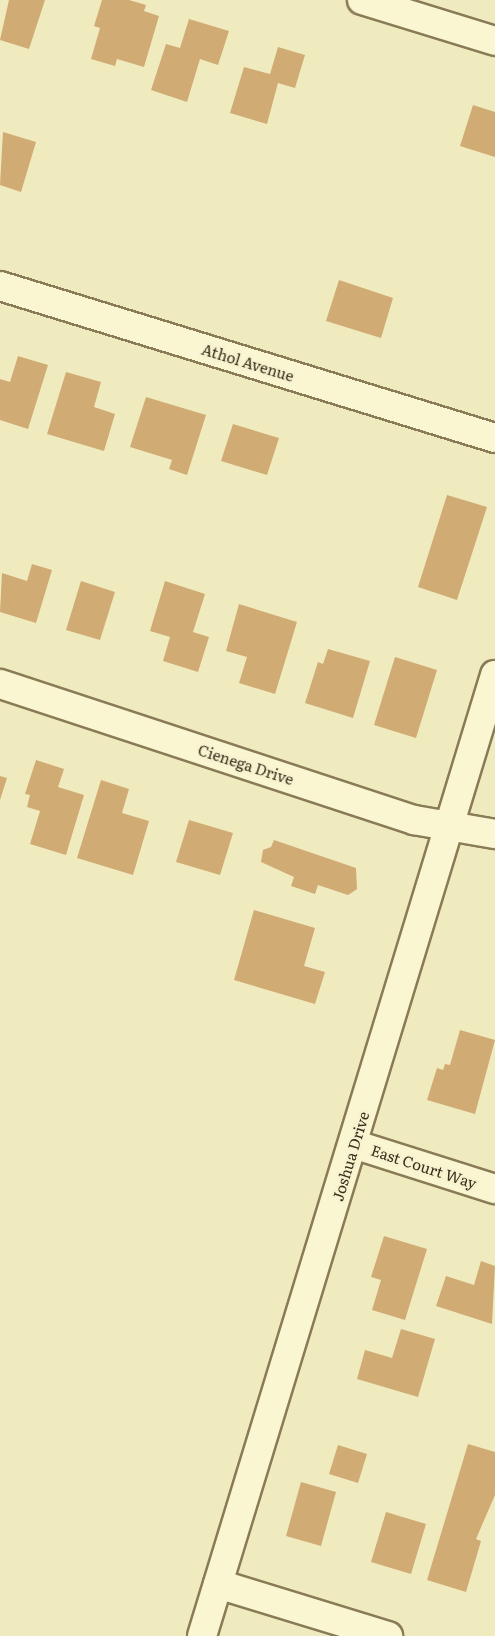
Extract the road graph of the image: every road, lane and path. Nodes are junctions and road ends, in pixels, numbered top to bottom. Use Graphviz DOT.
graph roads {
  1 [pos="362,0"];
  2 [pos="495,41"];
  3 [pos="0,286"];
  4 [pos="495,438"];
  5 [pos="495,675"];
  6 [pos="0,684"];
  7 [pos="451,825"];
  8 [pos="495,834"];
  9 [pos="353,1144"];
  10 [pos="495,1189"];
  11 [pos="218,1584"];
  12 [pos="202,1636"];
  13 [pos="388,1636"];
  1 -- 2 [label="street"];
  3 -- 4 [label="street, Athol Avenue"];
  5 -- 7 [label="street, Joshua Drive"];
  6 -- 7 [label="street, Cienega Drive"];
  7 -- 8 [label="street, Cienega Drive"];
  7 -- 9 [label="street, Joshua Drive"];
  9 -- 10 [label="street, East Court Way"];
  9 -- 11 [label="street, Joshua Drive"];
  11 -- 12 [label="street, Joshua Drive"];
  11 -- 13 [label="street"];
}
